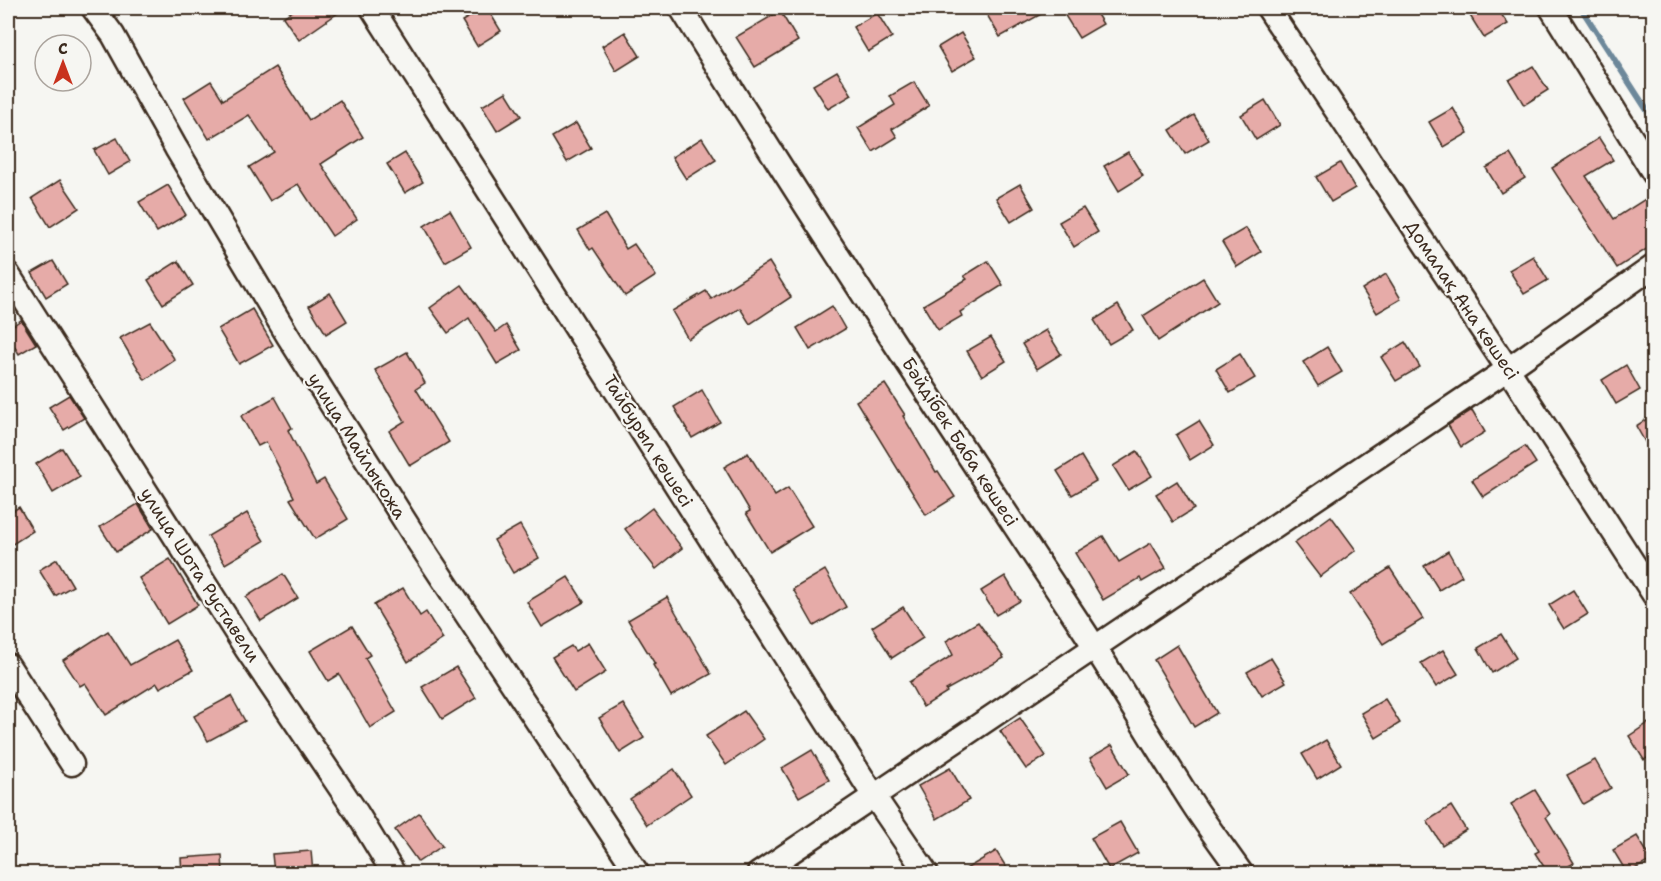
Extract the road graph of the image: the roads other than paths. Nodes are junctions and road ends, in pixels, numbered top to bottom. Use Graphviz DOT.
graph roads {
  1 [pos="93,8"];
  2 [pos="372,8"];
  3 [pos="681,8"];
  4 [pos="1268,8"];
  5 [pos="1551,8"];
  6 [pos="1653,174"];
  7 [pos="1653,266"];
  8 [pos="8,274"];
  9 [pos="1508,369"];
  10 [pos="1653,595"];
  11 [pos="1095,647"];
  12 [pos="8,665"];
  13 [pos="72,764"];
  14 [pos="874,796"];
  15 [pos="394,873"];
  16 [pos="638,873"];
  17 [pos="758,873"];
  18 [pos="927,873"];
  19 [pos="1242,873"];
  1 -- 16 [label="street, улица Майлыкожа"];
  2 -- 14 [label="street, Тайбурыл көшесі"];
  3 -- 11 [label="street, Бәйдібек Баба көшесі"];
  4 -- 9 [label="street, Домалақ Ана көшесі"];
  5 -- 6 [label="street"];
  7 -- 9 [label="street"];
  8 -- 15 [label="street, улица Шота Руставели"];
  9 -- 10 [label="street, Домалақ Ана көшесі"];
  9 -- 11 [label="street"];
  11 -- 14 [label="street"];
  11 -- 19 [label="street, Бәйдібек Баба көшесі"];
  12 -- 13 [label="street"];
  14 -- 17 [label="street"];
  14 -- 18 [label="street, Тайбурыл көшесі"];
}
